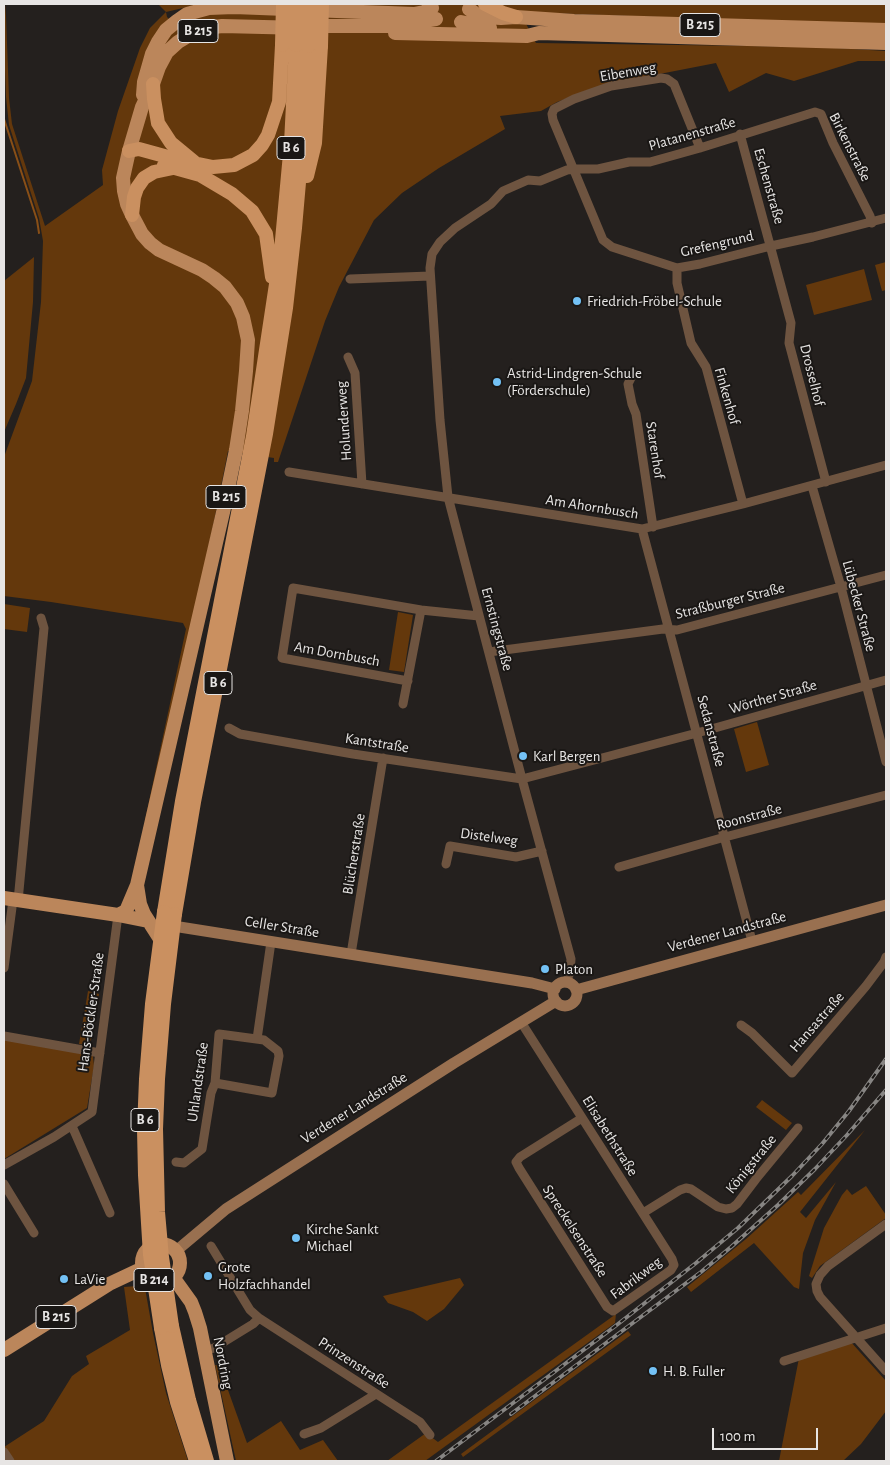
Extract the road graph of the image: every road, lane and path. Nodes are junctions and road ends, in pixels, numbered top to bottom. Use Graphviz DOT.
graph roads {
  1 [pos="283,4"];
  2 [pos="297,4"];
  3 [pos="309,4"];
  4 [pos="322,4"];
  5 [pos="485,4"];
  6 [pos="468,6"];
  7 [pos="433,10"];
  8 [pos="516,17"];
  9 [pos="461,22"];
  10 [pos="304,28"];
  11 [pos="886,30"];
  12 [pos="539,33"];
  13 [pos="886,43"];
  14 [pos="302,45"];
  15 [pos="153,84"];
  16 [pos="142,107"];
  17 [pos="815,112"];
  18 [pos="740,134"];
  19 [pos="700,148"];
  20 [pos="129,151"];
  21 [pos="194,162"];
  22 [pos="173,168"];
  23 [pos="573,169"];
  24 [pos="132,215"];
  25 [pos="886,218"];
  26 [pos="872,222"];
  27 [pos="771,246"];
  28 [pos="677,268"];
  29 [pos="430,276"];
  30 [pos="350,279"];
  31 [pos="274,298"];
  32 [pos="348,356"];
  33 [pos="631,378"];
  34 [pos="886,465"];
  35 [pos="289,472"];
  36 [pos="826,482"];
  37 [pos="362,484"];
  38 [pos="812,486"];
  39 [pos="448,497"];
  40 [pos="743,504"];
  41 [pos="653,527"];
  42 [pos="642,529"];
  43 [pos="886,575"];
  44 [pos="841,587"];
  45 [pos="421,610"];
  46 [pos="479,616"];
  47 [pos="41,618"];
  48 [pos="670,629"];
  49 [pos="488,652"];
  50 [pos="886,680"];
  51 [pos="408,681"];
  52 [pos="866,685"];
  53 [pos="403,704"];
  54 [pos="229,728"];
  55 [pos="697,733"];
  56 [pos="383,758"];
  57 [pos="886,762"];
  58 [pos="522,779"];
  59 [pos="886,794"];
  60 [pos="725,837"];
  61 [pos="542,851"];
  62 [pos="446,864"];
  63 [pos="619,867"];
  64 [pos="137,885"];
  65 [pos="11,900"];
  66 [pos="886,905"];
  67 [pos="169,913"];
  68 [pos="118,915"];
  69 [pos="148,921"];
  70 [pos="752,941"];
  71 [pos="271,942"];
  72 [pos="351,954"];
  73 [pos="886,957"];
  74 [pos="4,968"];
  75 [pos="571,986"];
  76 [pos="555,995"];
  77 [pos="521,1022"];
  78 [pos="741,1025"];
  79 [pos="4,1036"];
  80 [pos="257,1038"];
  81 [pos="100,1053"];
  82 [pos="214,1083"];
  83 [pos="582,1118"];
  84 [pos="72,1126"];
  85 [pos="798,1128"];
  86 [pos="176,1162"];
  87 [pos="4,1165"];
  88 [pos="4,1184"];
  89 [pos="110,1213"];
  90 [pos="643,1213"];
  91 [pos="886,1224"];
  92 [pos="34,1233"];
  93 [pos="155,1245"];
  94 [pos="211,1246"];
  95 [pos="176,1252"];
  96 [pos="674,1265"];
  97 [pos="143,1268"];
  98 [pos="173,1277"];
  99 [pos="613,1311"];
  100 [pos="259,1318"];
  101 [pos="166,1327"];
  102 [pos="886,1328"];
  103 [pos="857,1338"];
  104 [pos="4,1350"];
  105 [pos="204,1351"];
  106 [pos="784,1361"];
  107 [pos="886,1371"];
  108 [pos="376,1394"];
  109 [pos="304,1434"];
  110 [pos="430,1435"];
  111 [pos="4,1452"];
  112 [pos="10,1461"];
  113 [pos="196,1461"];
  114 [pos="207,1461"];
  115 [pos="227,1461"];
  1 -- 14 [label="highway, bridge"];
  2 -- 14 [label="highway, B 6, bridge"];
  3 -- 14 [label="highway, B 6, bridge"];
  4 -- 14 [label="highway, bridge"];
  5 -- 8 [label="highway"];
  6 -- 8 [label="main road, B 215"];
  6 -- 9 [label="main road, B 215"];
  7 -- 9 [label="main road, B 215"];
  7 -- 10 [label="main road, B 215"];
  7 -- 16 [label="main road, B 215"];
  8 -- 11 [label="main road, B 215"];
  9 -- 12 [label="main road, B 215"];
  10 -- 12 [label="main road, B 215"];
  10 -- 15 [label="main road, B 215"];
  12 -- 13 [label="main road, B 215"];
  14 -- 21 [label="highway"];
  14 -- 31 [label="highway, B 6"];
  14 -- 67 [label="highway, B 6"];
  15 -- 16 [label="main road, B 215"];
  15 -- 21 [label="highway"];
  16 -- 20 [label="main road, B 215"];
  17 -- 18 [label="street, Platanenstraße"];
  17 -- 26 [label="street, Birkenstraße"];
  18 -- 19 [label="street, Platanenstraße"];
  18 -- 27 [label="street, Eschenstraße"];
  19 -- 23 [label="street, Platanenstraße"];
  19 -- 23 [label="street, Eibenweg"];
  20 -- 21 [label="highway"];
  20 -- 22 [label="highway"];
  20 -- 24 [label="main road, B 215"];
  22 -- 24 [label="highway"];
  22 -- 31 [label="highway"];
  23 -- 28 [label="street, Grefengrund"];
  23 -- 29 [label="street, Ernstingstraße"];
  24 -- 64 [label="main road, B 215"];
  25 -- 26 [label="street, Grefengrund"];
  26 -- 27 [label="street, Grefengrund"];
  27 -- 28 [label="street, Grefengrund"];
  27 -- 36 [label="street, Drosselhof"];
  28 -- 40 [label="street, Finkenhof"];
  29 -- 30 [label="street"];
  29 -- 39 [label="street, Ernstingstraße"];
  31 -- 67 [label="highway, B 6"];
  32 -- 37 [label="street, Holunderweg"];
  33 -- 41 [label="street, Starenhof"];
  34 -- 36 [label="street, Am Ahornbusch"];
  35 -- 37 [label="street, Am Ahornbusch"];
  36 -- 38 [label="street, Am Ahornbusch"];
  37 -- 39 [label="street, Am Ahornbusch"];
  38 -- 40 [label="street, Am Ahornbusch"];
  38 -- 44 [label="street, Lübecker Straße"];
  39 -- 42 [label="street, Am Ahornbusch"];
  39 -- 46 [label="street, Ernstingstraße"];
  40 -- 41 [label="street, Am Ahornbusch"];
  41 -- 42 [label="street, Am Ahornbusch"];
  42 -- 48 [label="street, Sedanstraße"];
  43 -- 44 [label="street, Straßburger Straße"];
  44 -- 48 [label="street, Straßburger Straße"];
  44 -- 52 [label="street, Lübecker Straße"];
  45 -- 46 [label="street, Am Dornbusch"];
  45 -- 51 [label="street"];
  45 -- 51 [label="street, Am Dornbusch"];
  46 -- 49 [label="street, Ernstingstraße"];
  47 -- 65 [label="street"];
  48 -- 49 [label="street, Straßburger Straße"];
  48 -- 55 [label="street, Sedanstraße"];
  49 -- 58 [label="street, Ernstingstraße"];
  50 -- 52 [label="street, Wörther Straße"];
  51 -- 53 [label="street"];
  52 -- 55 [label="street, Wörther Straße"];
  52 -- 57 [label="street, Lübecker Straße"];
  54 -- 56 [label="street, Kantstraße"];
  55 -- 58 [label="street, Wörther Straße"];
  55 -- 60 [label="street, Sedanstraße"];
  56 -- 58 [label="street, Kantstraße"];
  56 -- 72 [label="street, Blücherstraße"];
  58 -- 61 [label="street, Ernstingstraße"];
  59 -- 60 [label="street, Roonstraße"];
  60 -- 63 [label="street, Roonstraße"];
  60 -- 70 [label="street, Sedanstraße"];
  61 -- 62 [label="street, Distelweg"];
  61 -- 75 [label="street, Ernstingstraße"];
  64 -- 68 [label="main road"];
  64 -- 69 [label="main road, B 215"];
  65 -- 68 [label="main road, Celler Straße"];
  65 -- 74 [label="street"];
  66 -- 70 [label="main road, Verdener Landstraße"];
  67 -- 101 [label="highway, B 6, bridge"];
  68 -- 69 [label="main road, Celler Straße"];
  68 -- 81 [label="street, Hans-Böckler-Straße"];
  69 -- 71 [label="main road, Celler Straße"];
  69 -- 93 [label="main road"];
  70 -- 75 [label="main road, Verdener Landstraße"];
  71 -- 72 [label="main road, Celler Straße"];
  71 -- 80 [label="street"];
  72 -- 76 [label="main road, Celler Straße"];
  73 -- 78 [label="street, Hansastraße"];
  75 -- 76 [label="main road"];
  75 -- 76 [label="main road"];
  76 -- 77 [label="main road, Verdener Landstraße"];
  77 -- 83 [label="street, Elisabethstraße"];
  77 -- 95 [label="main road, Verdener Landstraße"];
  79 -- 81 [label="street"];
  80 -- 82 [label="street, Uhlandstraße"];
  80 -- 82 [label="street"];
  81 -- 84 [label="street, Hans-Böckler-Straße"];
  82 -- 86 [label="street, Uhlandstraße"];
  83 -- 90 [label="street, Elisabethstraße"];
  83 -- 99 [label="street, Spreckelsenstraße"];
  84 -- 87 [label="street"];
  84 -- 89 [label="street"];
  85 -- 90 [label="street, Königstraße"];
  88 -- 92 [label="street"];
  90 -- 96 [label="street, Elisabethstraße"];
  91 -- 103 [label="street"];
  93 -- 95 [label="main road, B 214"];
  93 -- 97 [label="main road, B 214"];
  94 -- 100 [label="street, Prinzenstraße"];
  95 -- 98 [label="main road, B 214"];
  96 -- 99 [label="street, Fabrikweg"];
  97 -- 98 [label="main road, B 214"];
  97 -- 104 [label="main road, B 215"];
  98 -- 105 [label="main road, Nordring / B 214"];
  100 -- 105 [label="street"];
  100 -- 108 [label="street, Prinzenstraße"];
  101 -- 113 [label="highway, B 6"];
  101 -- 114 [label="highway, B 6"];
  102 -- 103 [label="street"];
  103 -- 106 [label="street"];
  103 -- 107 [label="street"];
  105 -- 115 [label="main road, Nordring / B 214"];
  108 -- 109 [label="street"];
  108 -- 110 [label="street, Prinzenstraße"];
  111 -- 112 [label="street"];
}
